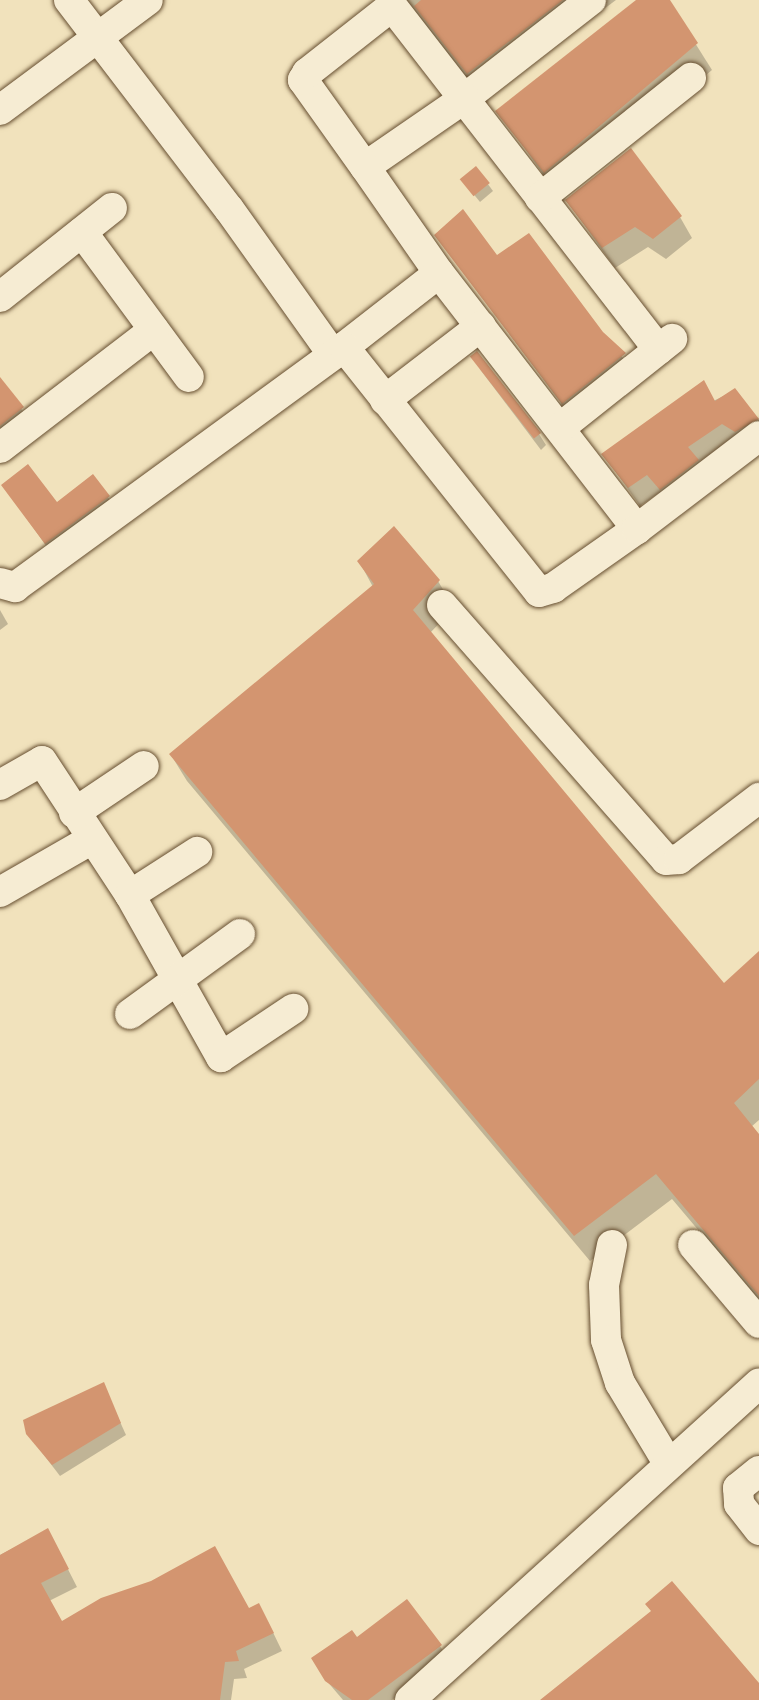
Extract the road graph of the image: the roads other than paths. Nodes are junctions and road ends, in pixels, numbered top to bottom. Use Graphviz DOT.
graph roads {
  1 [pos="69,0"];
  2 [pos="148,0"];
  3 [pos="591,0"];
  4 [pos="396,3"];
  5 [pos="98,37"];
  6 [pos="691,78"];
  7 [pos="465,98"];
  8 [pos="0,110"];
  9 [pos="365,167"];
  10 [pos="540,198"];
  11 [pos="112,208"];
  12 [pos="82,232"];
  13 [pos="439,273"];
  14 [pos="0,297"];
  15 [pos="481,326"];
  16 [pos="153,330"];
  17 [pos="339,351"];
  18 [pos="189,377"];
  19 [pos="385,400"];
  20 [pos="561,426"];
  21 [pos="759,436"];
  22 [pos="0,447"];
  23 [pos="637,529"];
  24 [pos="0,583"];
  25 [pos="442,605"];
  26 [pos="144,766"];
  27 [pos="0,785"];
  28 [pos="748,807"];
  29 [pos="74,813"];
  30 [pos="92,839"];
  31 [pos="197,852"];
  32 [pos="0,892"];
  33 [pos="130,895"];
  34 [pos="240,934"];
  35 [pos="175,980"];
  36 [pos="293,1009"];
  37 [pos="130,1014"];
  38 [pos="612,1245"];
  39 [pos="693,1245"];
  40 [pos="759,1323"];
  41 [pos="759,1384"];
  42 [pos="668,1464"];
  43 [pos="759,1471"];
  44 [pos="759,1530"];
  45 [pos="410,1700"];
  1 -- 5 [label="street"];
  2 -- 5 [label="street"];
  3 -- 7 [label="street"];
  4 -- 7 [label="street"];
  4 -- 9 [label="street"];
  5 -- 8 [label="street"];
  5 -- 17 [label="street"];
  6 -- 10 [label="street"];
  7 -- 9 [label="street"];
  7 -- 10 [label="street"];
  9 -- 13 [label="street"];
  10 -- 20 [label="street"];
  11 -- 12 [label="street"];
  12 -- 14 [label="street"];
  12 -- 16 [label="street"];
  13 -- 15 [label="street"];
  13 -- 17 [label="street"];
  15 -- 19 [label="street"];
  15 -- 20 [label="street"];
  16 -- 18 [label="street"];
  16 -- 22 [label="street"];
  17 -- 19 [label="street"];
  17 -- 24 [label="street"];
  19 -- 23 [label="street"];
  20 -- 23 [label="street"];
  21 -- 23 [label="street"];
  25 -- 28 [label="street"];
  26 -- 29 [label="street"];
  27 -- 29 [label="street"];
  29 -- 30 [label="street"];
  30 -- 32 [label="street"];
  30 -- 33 [label="street"];
  31 -- 33 [label="street"];
  33 -- 35 [label="street"];
  34 -- 35 [label="street"];
  35 -- 36 [label="street"];
  35 -- 37 [label="street"];
  38 -- 42 [label="street"];
  39 -- 40 [label="street"];
  41 -- 42 [label="street"];
  42 -- 45 [label="street"];
  43 -- 44 [label="street"];
}
